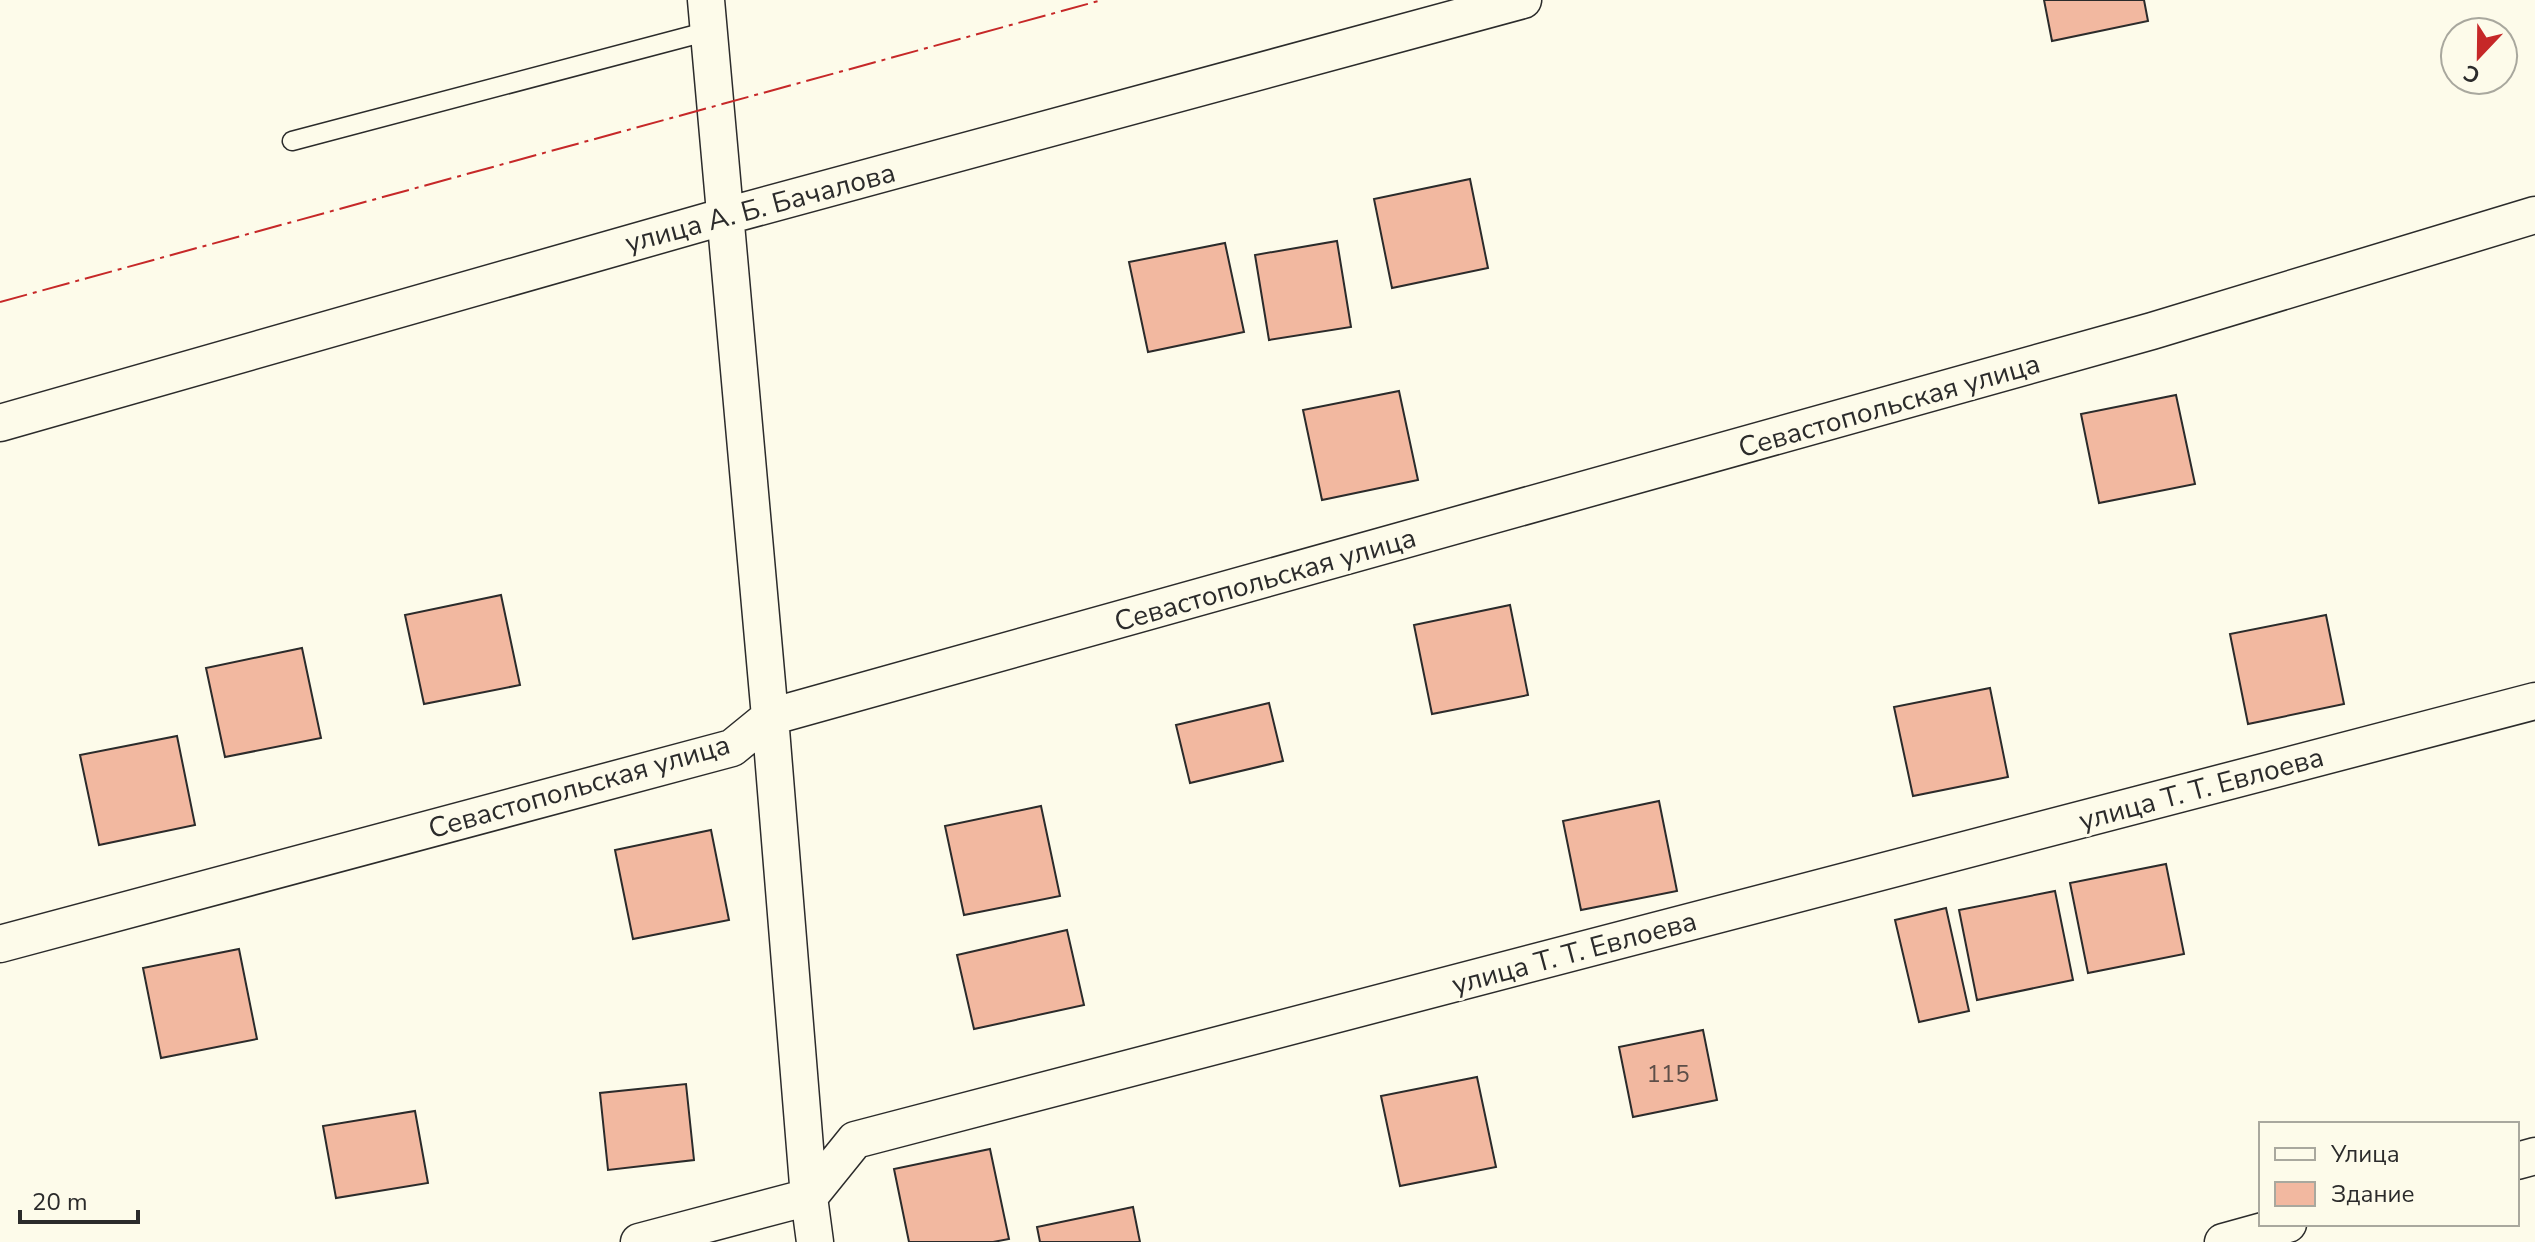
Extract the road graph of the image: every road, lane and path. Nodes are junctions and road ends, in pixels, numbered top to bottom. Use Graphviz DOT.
graph roads {
  1 [pos="1523,0"];
  2 [pos="707,16"];
  3 [pos="292,141"];
  4 [pos="2535,215"];
  5 [pos="726,216"];
  6 [pos="0,423"];
  7 [pos="2535,701"];
  8 [pos="770,717"];
  9 [pos="0,944"];
  10 [pos="809,1197"];
  11 [pos="2281,1226"];
  12 [pos="639,1242"];
  13 [pos="815,1242"];
  14 [pos="2223,1242"];
  1 -- 5 [label="street, улица А. Б. Бачалова"];
  2 -- 3 [label="lane"];
  2 -- 5 [label="street"];
  4 -- 8 [label="street, Севастопольская улица"];
  5 -- 6 [label="street, улица А. Б. Бачалова"];
  5 -- 8 [label="street"];
  7 -- 10 [label="street, улица Т. Т. Евлоева"];
  8 -- 9 [label="street, Севастопольская улица"];
  8 -- 10 [label="street"];
  10 -- 12 [label="street"];
  10 -- 13 [label="street"];
  11 -- 14 [label="street"];
}
